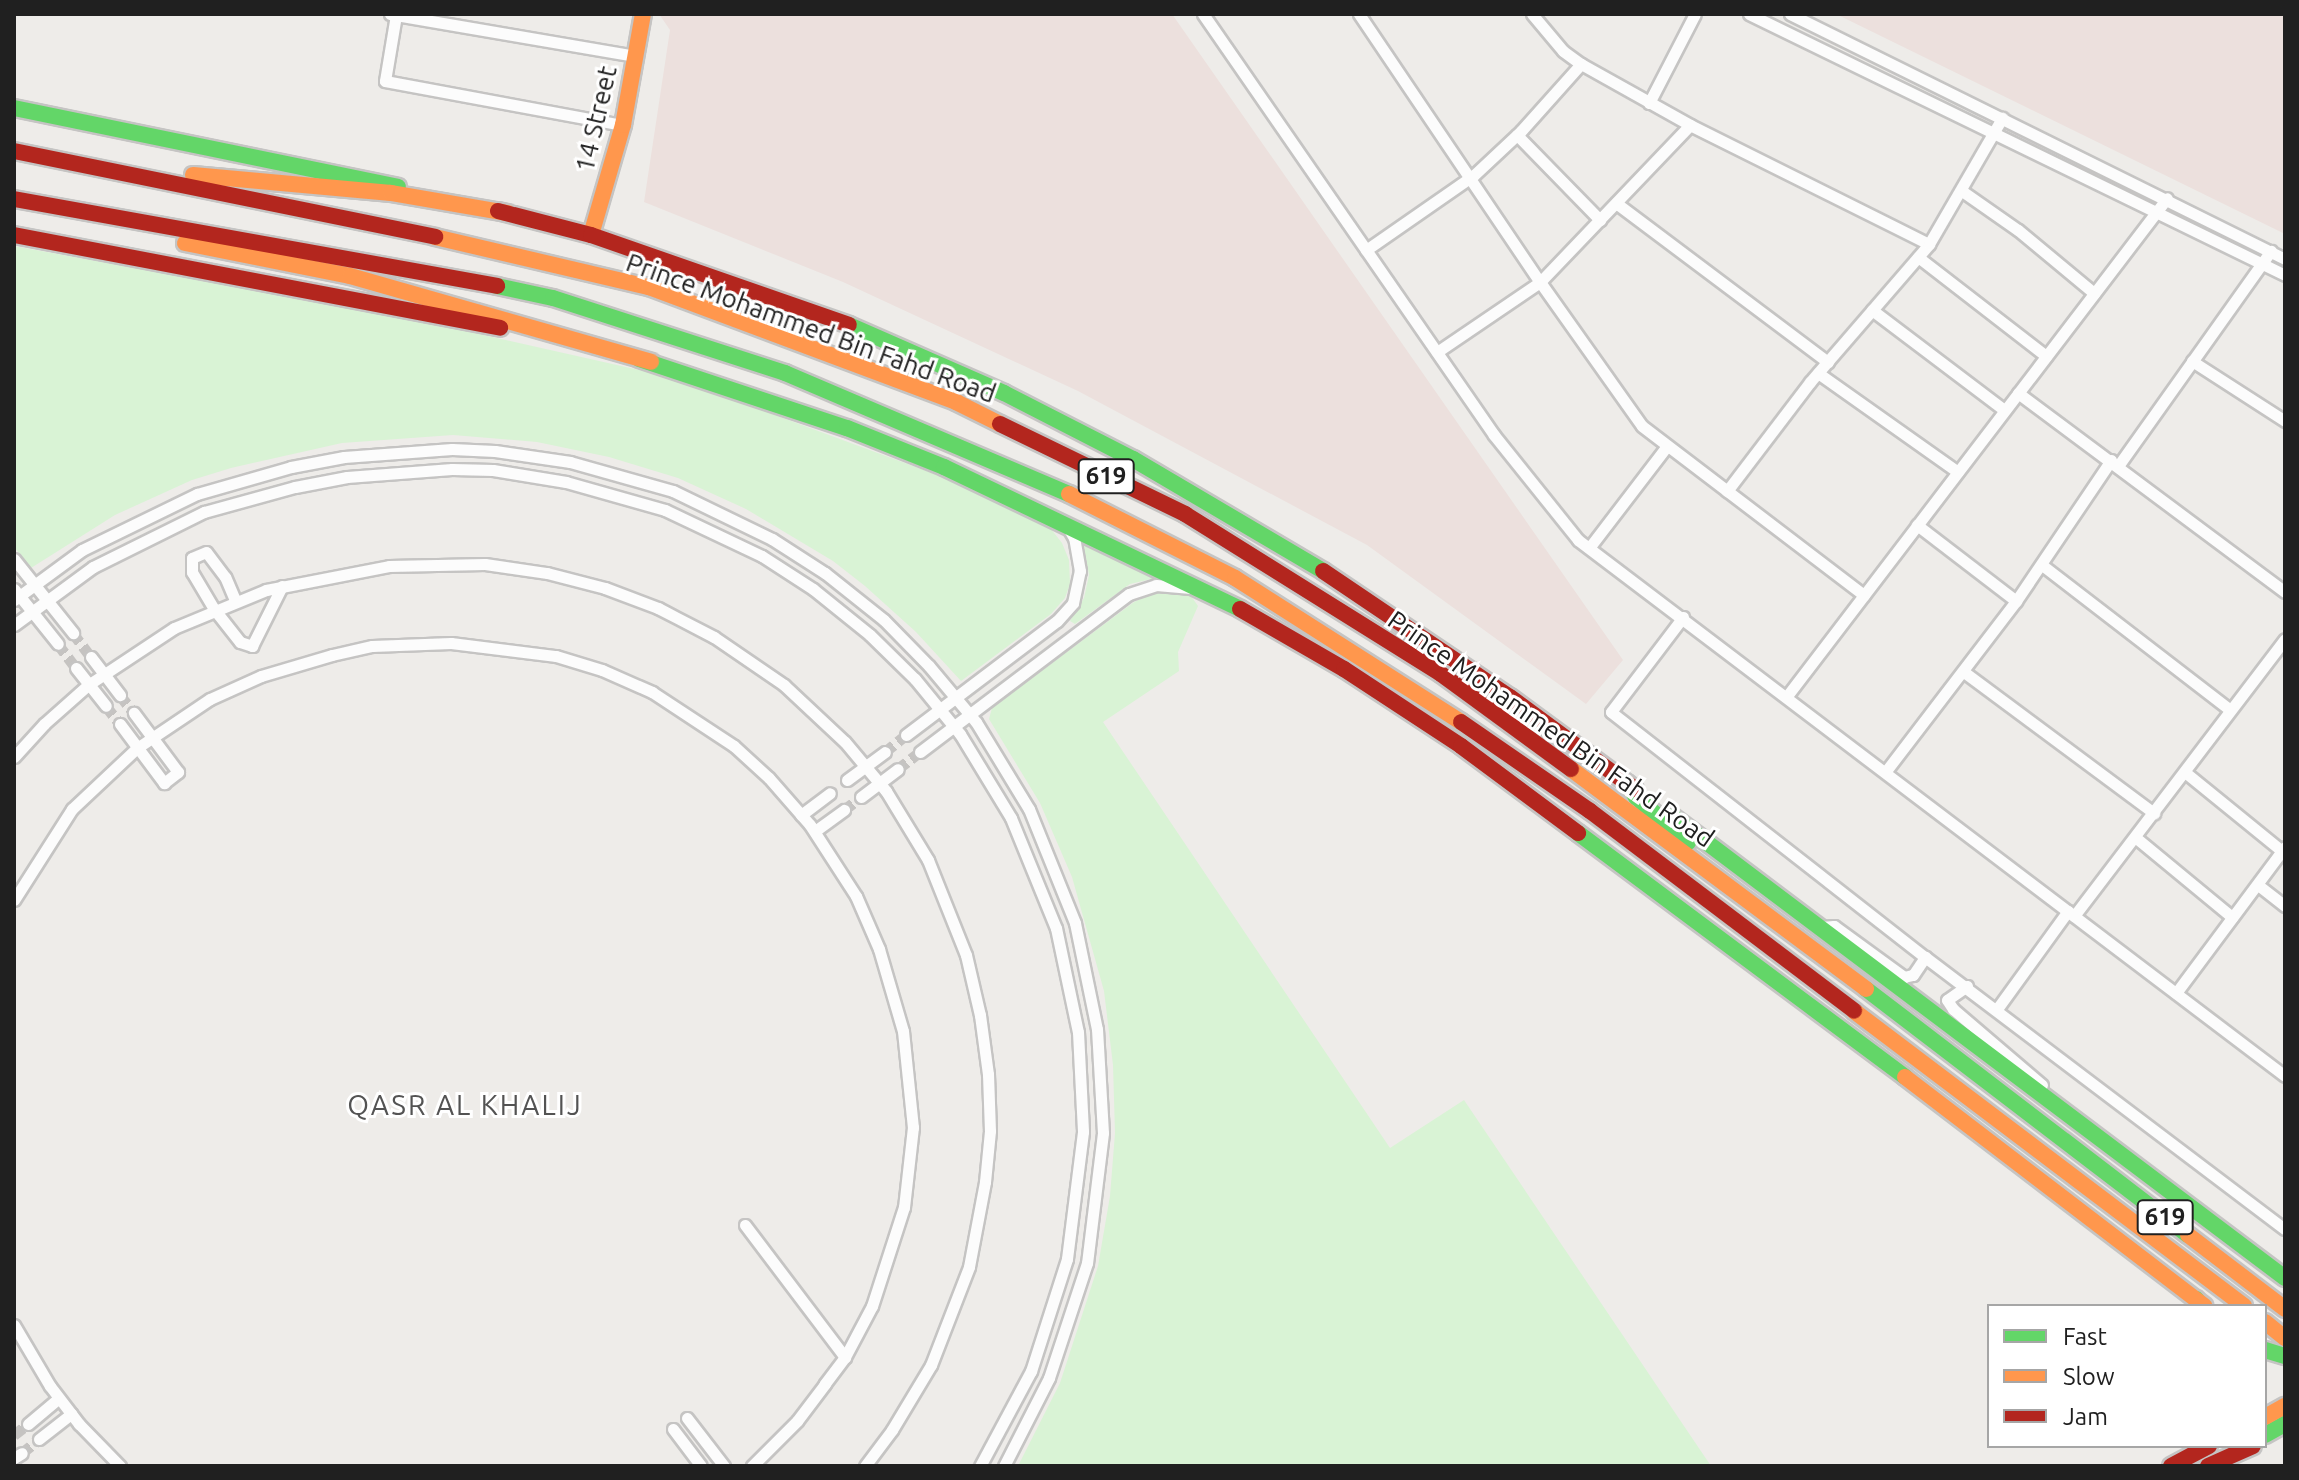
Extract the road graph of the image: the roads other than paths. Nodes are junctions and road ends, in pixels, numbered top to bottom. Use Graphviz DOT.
graph roads {
  1 [pos="390,14"];
  2 [pos="643,14"];
  3 [pos="1203,14"];
  4 [pos="1359,14"];
  5 [pos="1532,14"];
  6 [pos="1695,14"];
  7 [pos="1749,14"];
  8 [pos="1790,14"];
  9 [pos="396,15"];
  10 [pos="444,18"];
  11 [pos="635,56"];
  12 [pos="1581,64"];
  13 [pos="1649,103"];
  14 [pos="14,108"];
  15 [pos="2002,118"];
  16 [pos="623,125"];
  17 [pos="1690,125"];
  18 [pos="1995,134"];
  19 [pos="1517,135"];
  20 [pos="14,151"];
  21 [pos="92,166"];
  22 [pos="1468,179"];
  23 [pos="1962,191"];
  24 [pos="2167,198"];
  25 [pos="14,201"];
  26 [pos="1616,203"];
  27 [pos="2156,212"];
  28 [pos="507,213"];
  29 [pos="1600,220"];
  30 [pos="14,235"];
  31 [pos="591,235"];
  32 [pos="1929,244"];
  33 [pos="1366,250"];
  34 [pos="2271,251"];
  35 [pos="1918,257"];
  36 [pos="2285,259"];
  37 [pos="2261,264"];
  38 [pos="2285,275"];
  39 [pos="1540,282"];
  40 [pos="2094,293"];
  41 [pos="1872,310"];
  42 [pos="1437,352"];
  43 [pos="2046,356"];
  44 [pos="2192,361"];
  45 [pos="651,362"];
  46 [pos="1828,362"];
  47 [pos="1818,373"];
  48 [pos="2018,393"];
  49 [pos="2004,410"];
  50 [pos="2285,421"];
  51 [pos="1667,446"];
  52 [pos="2115,463"];
  53 [pos="1958,472"];
  54 [pos="1727,491"];
  55 [pos="1063,520"];
  56 [pos="1917,525"];
  57 [pos="1589,548"];
  58 [pos="14,559"];
  59 [pos="2042,565"];
  60 [pos="33,584"];
  61 [pos="282,586"];
  62 [pos="1208,591"];
  63 [pos="2285,592"];
  64 [pos="16,595"];
  65 [pos="1864,595"];
  66 [pos="45,600"];
  67 [pos="235,600"];
  68 [pos="2016,601"];
  69 [pos="214,609"];
  70 [pos="31,611"];
  71 [pos="1683,617"];
  72 [pos="14,625"];
  73 [pos="73,633"];
  74 [pos="2285,639"];
  75 [pos="58,644"];
  76 [pos="91,657"];
  77 [pos="76,668"];
  78 [pos="1964,672"];
  79 [pos="102,674"];
  80 [pos="88,685"];
  81 [pos="120,695"];
  82 [pos="1787,696"];
  83 [pos="955,697"];
  84 [pos="106,706"];
  85 [pos="940,709"];
  86 [pos="2230,710"];
  87 [pos="134,713"];
  88 [pos="969,714"];
  89 [pos="120,724"];
  90 [pos="954,726"];
  91 [pos="906,735"];
  92 [pos="151,737"];
  93 [pos="137,748"];
  94 [pos="885,752"];
  95 [pos="920,752"];
  96 [pos="14,757"];
  97 [pos="865,766"];
  98 [pos="898,769"];
  99 [pos="1886,771"];
  100 [pos="2186,773"];
  101 [pos="847,780"];
  102 [pos="879,783"];
  103 [pos="1627,783"];
  104 [pos="830,793"];
  105 [pos="861,797"];
  106 [pos="844,810"];
  107 [pos="2154,813"];
  108 [pos="801,815"];
  109 [pos="815,831"];
  110 [pos="2135,837"];
  111 [pos="2284,849"];
  112 [pos="1726,883"];
  113 [pos="2258,885"];
  114 [pos="14,900"];
  115 [pos="2285,906"];
  116 [pos="2071,914"];
  117 [pos="2232,917"];
  118 [pos="1820,927"];
  119 [pos="1925,957"];
  120 [pos="1967,986"];
  121 [pos="2176,993"];
  122 [pos="1997,1009"];
  123 [pos="2285,1076"];
  124 [pos="2063,1110"];
  125 [pos="745,1225"];
  126 [pos="2285,1229"];
  127 [pos="2285,1278"];
  128 [pos="2201,1304"];
  129 [pos="2241,1304"];
  130 [pos="2285,1309"];
  131 [pos="2267,1324"];
  132 [pos="14,1325"];
  133 [pos="2285,1338"];
  134 [pos="845,1357"];
  135 [pos="59,1398"];
  136 [pos="2285,1406"];
  137 [pos="71,1414"];
  138 [pos="2267,1416"];
  139 [pos="687,1418"];
  140 [pos="28,1424"];
  141 [pos="2285,1424"];
  142 [pos="673,1429"];
  143 [pos="2267,1437"];
  144 [pos="39,1439"];
  145 [pos="2196,1448"];
  146 [pos="2205,1448"];
  147 [pos="2241,1448"];
  148 [pos="2248,1448"];
  149 [pos="120,1466"];
  150 [pos="701,1466"];
  151 [pos="724,1466"];
  152 [pos="752,1466"];
  153 [pos="865,1466"];
  154 [pos="980,1466"];
  155 [pos="1004,1466"];
  156 [pos="2171,1466"];
  157 [pos="2208,1466"];
  1 -- 9 [label="street"];
  2 -- 11 [label="main road, 14 Street"];
  3 -- 33 [label="street"];
  4 -- 22 [label="street"];
  5 -- 12 [label="street"];
  6 -- 13 [label="street"];
  7 -- 18 [label="street"];
  8 -- 15 [label="street"];
  9 -- 10 [label="street"];
  9 -- 16 [label="street"];
  10 -- 11 [label="street"];
  11 -- 16 [label="main road, 14 Street"];
  12 -- 13 [label="street"];
  12 -- 19 [label="street"];
  13 -- 17 [label="street"];
  14 -- 28 [label="main road"];
  15 -- 18 [label="street"];
  15 -- 24 [label="street"];
  16 -- 31 [label="main road, 14 Street"];
  17 -- 26 [label="street"];
  17 -- 32 [label="street"];
  18 -- 23 [label="street"];
  18 -- 27 [label="street"];
  19 -- 22 [label="street"];
  19 -- 29 [label="street"];
  20 -- 21 [label="main road, Prince Mohammed Bin Fahd Road / 619"];
  21 -- 28 [label="main road"];
  21 -- 112 [label="main road, Prince Mohammed Bin Fahd Road / 619"];
  22 -- 33 [label="street"];
  22 -- 39 [label="street"];
  23 -- 32 [label="street"];
  23 -- 40 [label="street"];
  24 -- 27 [label="street"];
  24 -- 34 [label="street"];
  25 -- 45 [label="main road"];
  25 -- 129 [label="main road, Prince Mohammed Bin Fahd Road / 619"];
  26 -- 29 [label="street"];
  26 -- 46 [label="street"];
  27 -- 37 [label="street"];
  27 -- 40 [label="street"];
  28 -- 31 [label="main road"];
  29 -- 39 [label="street"];
  30 -- 45 [label="main road"];
  31 -- 103 [label="main road"];
  32 -- 35 [label="street"];
  33 -- 42 [label="street"];
  34 -- 36 [label="street"];
  34 -- 37 [label="street"];
  35 -- 41 [label="street"];
  35 -- 43 [label="street"];
  37 -- 38 [label="street"];
  37 -- 44 [label="street"];
  39 -- 42 [label="street"];
  39 -- 51 [label="street"];
  40 -- 43 [label="street"];
  41 -- 46 [label="street"];
  41 -- 49 [label="street"];
  42 -- 57 [label="street"];
  43 -- 48 [label="street"];
  44 -- 50 [label="street"];
  44 -- 52 [label="street"];
  45 -- 55 [label="main road"];
  46 -- 47 [label="street"];
  47 -- 53 [label="street"];
  47 -- 54 [label="street"];
  48 -- 49 [label="street"];
  48 -- 52 [label="street"];
  49 -- 53 [label="street"];
  51 -- 54 [label="street"];
  51 -- 57 [label="street"];
  52 -- 59 [label="street"];
  52 -- 63 [label="street"];
  53 -- 56 [label="street"];
  54 -- 65 [label="street"];
  55 -- 62 [label="main road"];
  55 -- 83 [label="street"];
  56 -- 65 [label="street"];
  56 -- 68 [label="street"];
  57 -- 71 [label="street"];
  58 -- 60 [label="street"];
  59 -- 68 [label="street"];
  59 -- 86 [label="street"];
  60 -- 64 [label="street"];
  60 -- 66 [label="street"];
  60 -- 83 [label="street"];
  61 -- 67 [label="street"];
  61 -- 69 [label="street"];
  61 -- 97 [label="street"];
  62 -- 88 [label="street"];
  62 -- 128 [label="main road"];
  64 -- 70 [label="street"];
  65 -- 82 [label="street"];
  66 -- 70 [label="street"];
  66 -- 73 [label="street"];
  66 -- 85 [label="street"];
  67 -- 69 [label="street"];
  67 -- 69 [label="street"];
  68 -- 78 [label="street"];
  69 -- 79 [label="street"];
  70 -- 72 [label="street"];
  70 -- 75 [label="street"];
  71 -- 82 [label="street"];
  71 -- 119 [label="street"];
  74 -- 86 [label="street"];
  76 -- 79 [label="street"];
  77 -- 80 [label="street"];
  78 -- 99 [label="street"];
  78 -- 107 [label="street"];
  79 -- 80 [label="street"];
  79 -- 81 [label="street"];
  80 -- 84 [label="street"];
  80 -- 96 [label="street"];
  82 -- 99 [label="street"];
  83 -- 85 [label="street"];
  83 -- 88 [label="street"];
  85 -- 90 [label="street"];
  85 -- 91 [label="street"];
  86 -- 100 [label="street"];
  87 -- 92 [label="street"];
  88 -- 90 [label="street"];
  88 -- 155 [label="street"];
  89 -- 93 [label="street"];
  90 -- 95 [label="street"];
  90 -- 154 [label="street"];
  92 -- 93 [label="street"];
  92 -- 93 [label="street"];
  92 -- 108 [label="street"];
  93 -- 114 [label="street"];
  94 -- 97 [label="street"];
  97 -- 101 [label="street"];
  97 -- 102 [label="street"];
  98 -- 102 [label="street"];
  99 -- 116 [label="street"];
  100 -- 107 [label="street"];
  100 -- 111 [label="street"];
  102 -- 105 [label="street"];
  102 -- 153 [label="street"];
  103 -- 112 [label="main road"];
  103 -- 118 [label="main road"];
  104 -- 108 [label="street"];
  106 -- 109 [label="street"];
  107 -- 110 [label="street"];
  108 -- 109 [label="street"];
  109 -- 134 [label="street"];
  110 -- 116 [label="street"];
  110 -- 117 [label="street"];
  111 -- 113 [label="street"];
  112 -- 130 [label="main road, Prince Mohammed Bin Fahd Road / 619"];
  113 -- 115 [label="street"];
  113 -- 117 [label="street"];
  116 -- 121 [label="street"];
  116 -- 122 [label="street"];
  117 -- 121 [label="street"];
  118 -- 119 [label="street"];
  118 -- 124 [label="main road"];
  119 -- 120 [label="street"];
  120 -- 122 [label="street"];
  120 -- 124 [label="street"];
  121 -- 123 [label="street"];
  122 -- 126 [label="street"];
  124 -- 127 [label="main road"];
  125 -- 134 [label="street"];
  131 -- 133 [label="main road"];
  132 -- 135 [label="street"];
  134 -- 152 [label="street"];
  135 -- 137 [label="street"];
  135 -- 140 [label="street"];
  136 -- 138 [label="main road"];
  137 -- 144 [label="street"];
  137 -- 149 [label="street"];
  139 -- 151 [label="street"];
  141 -- 143 [label="main road"];
  142 -- 150 [label="street"];
  145 -- 156 [label="main road"];
  146 -- 156 [label="main road"];
  147 -- 157 [label="main road"];
  148 -- 157 [label="main road"];
}
